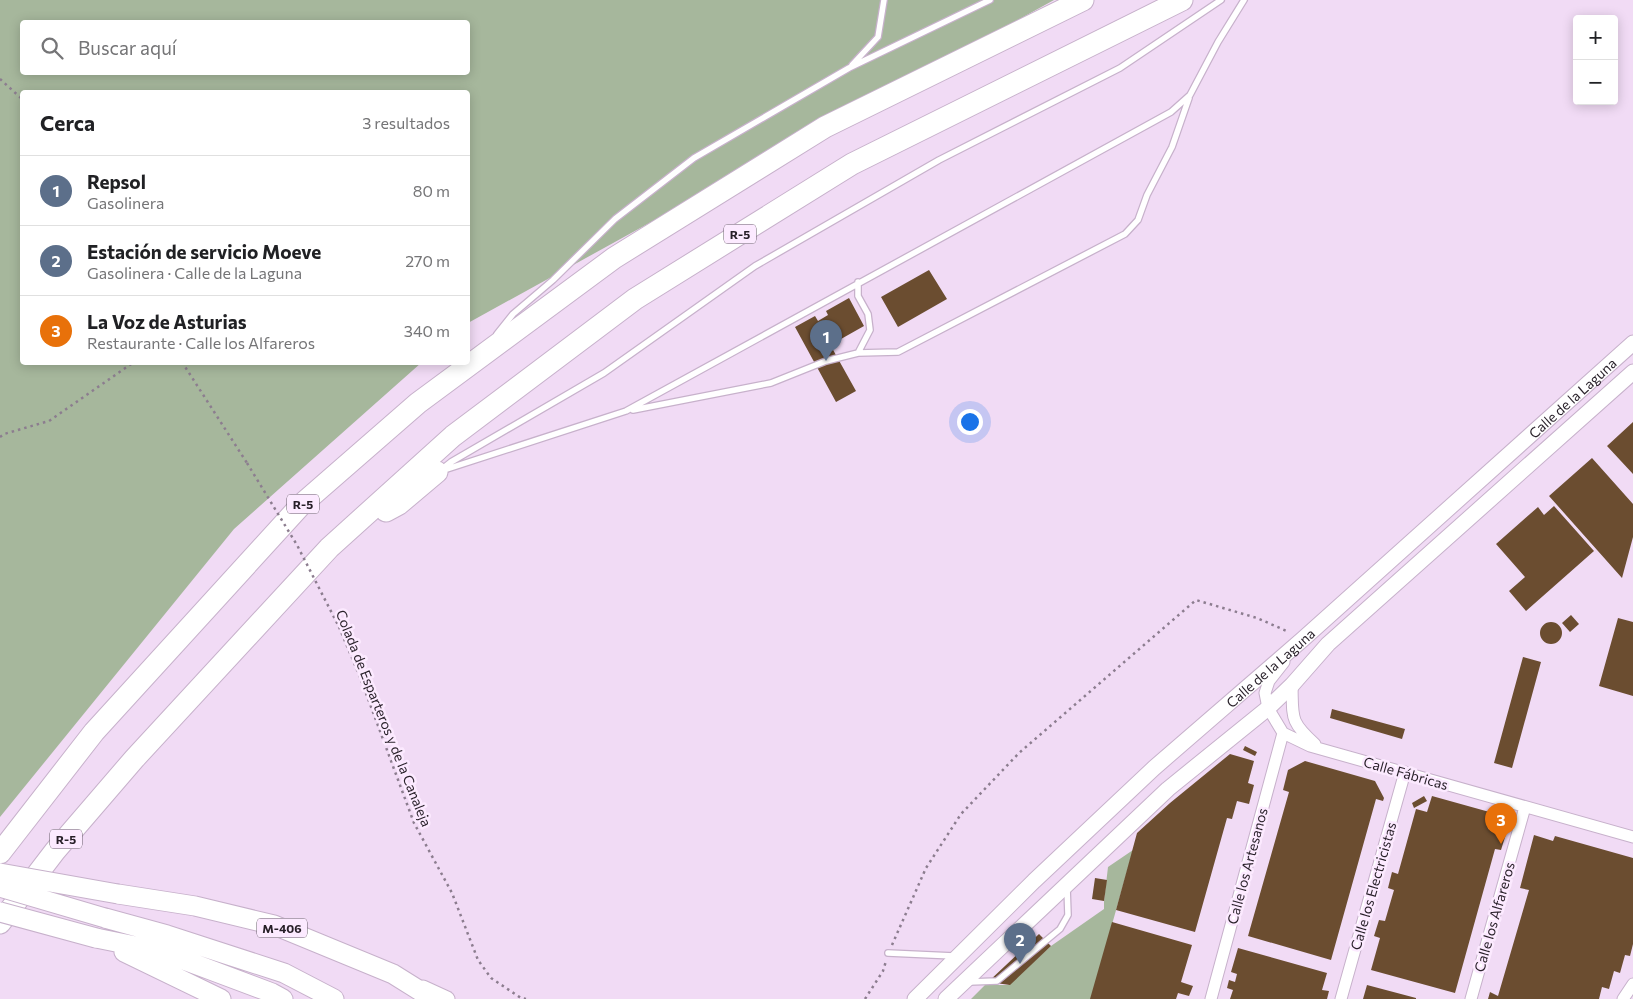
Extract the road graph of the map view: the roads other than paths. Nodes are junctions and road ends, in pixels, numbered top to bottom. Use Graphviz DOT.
graph roads {
  1 [pos="884,0"];
  2 [pos="990,0"];
  3 [pos="1083,0"];
  4 [pos="1182,0"];
  5 [pos="1221,0"];
  6 [pos="1244,0"];
  7 [pos="850,68"];
  8 [pos="1190,95"];
  9 [pos="858,282"];
  10 [pos="1633,343"];
  11 [pos="858,353"];
  12 [pos="476,360"];
  13 [pos="470,364"];
  14 [pos="469,365"];
  15 [pos="1633,372"];
  16 [pos="626,411"];
  17 [pos="437,472"];
  18 [pos="342,536"];
  19 [pos="1301,640"];
  20 [pos="1292,685"];
  21 [pos="1268,708"];
  22 [pos="1283,733"];
  23 [pos="1320,749"];
  24 [pos="1404,772"];
  25 [pos="1525,807"];
  26 [pos="1633,837"];
  27 [pos="0,853"];
  28 [pos="0,873"];
  29 [pos="1067,885"];
  30 [pos="0,888"];
  31 [pos="0,912"];
  32 [pos="0,923"];
  33 [pos="96,938"];
  34 [pos="888,953"];
  35 [pos="958,956"];
  36 [pos="393,974"];
  37 [pos="964,982"];
  38 [pos="1633,984"];
  39 [pos="948,998"];
  40 [pos="221,999"];
  41 [pos="283,999"];
  42 [pos="334,999"];
  43 [pos="433,999"];
  44 [pos="446,999"];
  45 [pos="915,999"];
  46 [pos="1211,999"];
  47 [pos="1341,999"];
  48 [pos="1471,999"];
  49 [pos="1623,999"];
  1 -- 7 [label="lane"];
  2 -- 7 [label="lane"];
  3 -- 12 [label="highway, R-5"];
  4 -- 18 [label="highway, R-5"];
  5 -- 17 [label="lane"];
  6 -- 8 [label="lane"];
  7 -- 12 [label="lane"];
  8 -- 9 [label="lane"];
  8 -- 11 [label="lane"];
  9 -- 11 [label="lane"];
  9 -- 16 [label="lane"];
  10 -- 19 [label="street, Calle de la Laguna"];
  11 -- 16 [label="lane"];
  12 -- 13 [label="highway, R-5"];
  14 -- 27 [label="highway, R-5"];
  15 -- 20 [label="street, Calle de la Laguna"];
  16 -- 17 [label="lane"];
  17 -- 18 [label="highway"];
  18 -- 32 [label="highway, R-5"];
  19 -- 21 [label="street"];
  19 -- 35 [label="street, Calle de la Laguna"];
  20 -- 21 [label="street, Calle de la Laguna"];
  20 -- 23 [label="street"];
  21 -- 22 [label="street"];
  21 -- 29 [label="street, Calle de la Laguna"];
  22 -- 23 [label="street, Calle Fábricas"];
  22 -- 46 [label="street, Calle los Artesanos"];
  23 -- 24 [label="street, Calle Fábricas"];
  24 -- 25 [label="street, Calle Fábricas"];
  24 -- 47 [label="street, Calle los Electricistas"];
  25 -- 26 [label="street, Calle Fábricas"];
  25 -- 48 [label="street, Calle los Alfareros"];
  28 -- 36 [label="highway, M-406, bridge"];
  29 -- 37 [label="street, Calle de la Laguna"];
  29 -- 37 [label="lane"];
  30 -- 42 [label="highway, bridge"];
  31 -- 33 [label="highway, bridge"];
  33 -- 40 [label="highway"];
  33 -- 41 [label="highway"];
  34 -- 35 [label="lane"];
  35 -- 45 [label="street, Calle de la Laguna"];
  36 -- 43 [label="highway, M-406"];
  36 -- 44 [label="street"];
  37 -- 39 [label="street, Calle de la Laguna"];
  38 -- 49 [label="street"];
}
